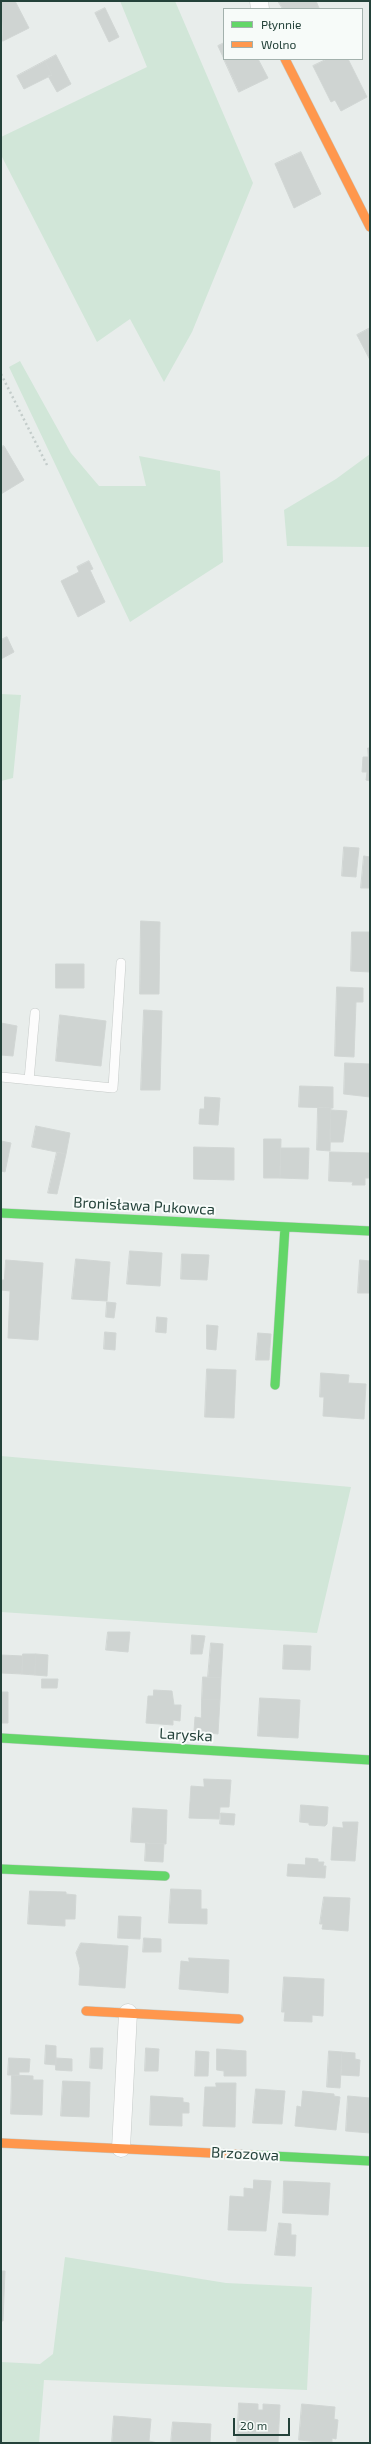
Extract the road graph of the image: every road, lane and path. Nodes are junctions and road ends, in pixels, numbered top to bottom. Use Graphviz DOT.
graph roads {
  1 [pos="286,60"];
  2 [pos="370,227"];
  3 [pos="1,374"];
  4 [pos="48,467"];
  5 [pos="121,963"];
  6 [pos="35,1013"];
  7 [pos="1,1077"];
  8 [pos="29,1080"];
  9 [pos="1,1214"];
  10 [pos="285,1227"];
  11 [pos="370,1231"];
  12 [pos="275,1385"];
  13 [pos="1,1738"];
  14 [pos="370,1760"];
  15 [pos="1,1869"];
  16 [pos="166,1876"];
  17 [pos="86,2011"];
  18 [pos="128,2013"];
  19 [pos="239,2019"];
  20 [pos="1,2142"];
  21 [pos="121,2148"];
  22 [pos="370,2161"];
  1 -- 2 [label="street"];
  3 -- 4 [label="path"];
  5 -- 8 [label="lane"];
  6 -- 8 [label="lane"];
  7 -- 8 [label="lane"];
  9 -- 10 [label="street, Bronisława Pukowca"];
  10 -- 11 [label="street, Bronisława Pukowca"];
  10 -- 12 [label="street"];
  13 -- 14 [label="street, Laryska"];
  15 -- 16 [label="street"];
  17 -- 18 [label="street"];
  18 -- 19 [label="street"];
  18 -- 21 [label="street"];
  20 -- 21 [label="street, Brzozowa"];
  21 -- 22 [label="street, Brzozowa"];
}
